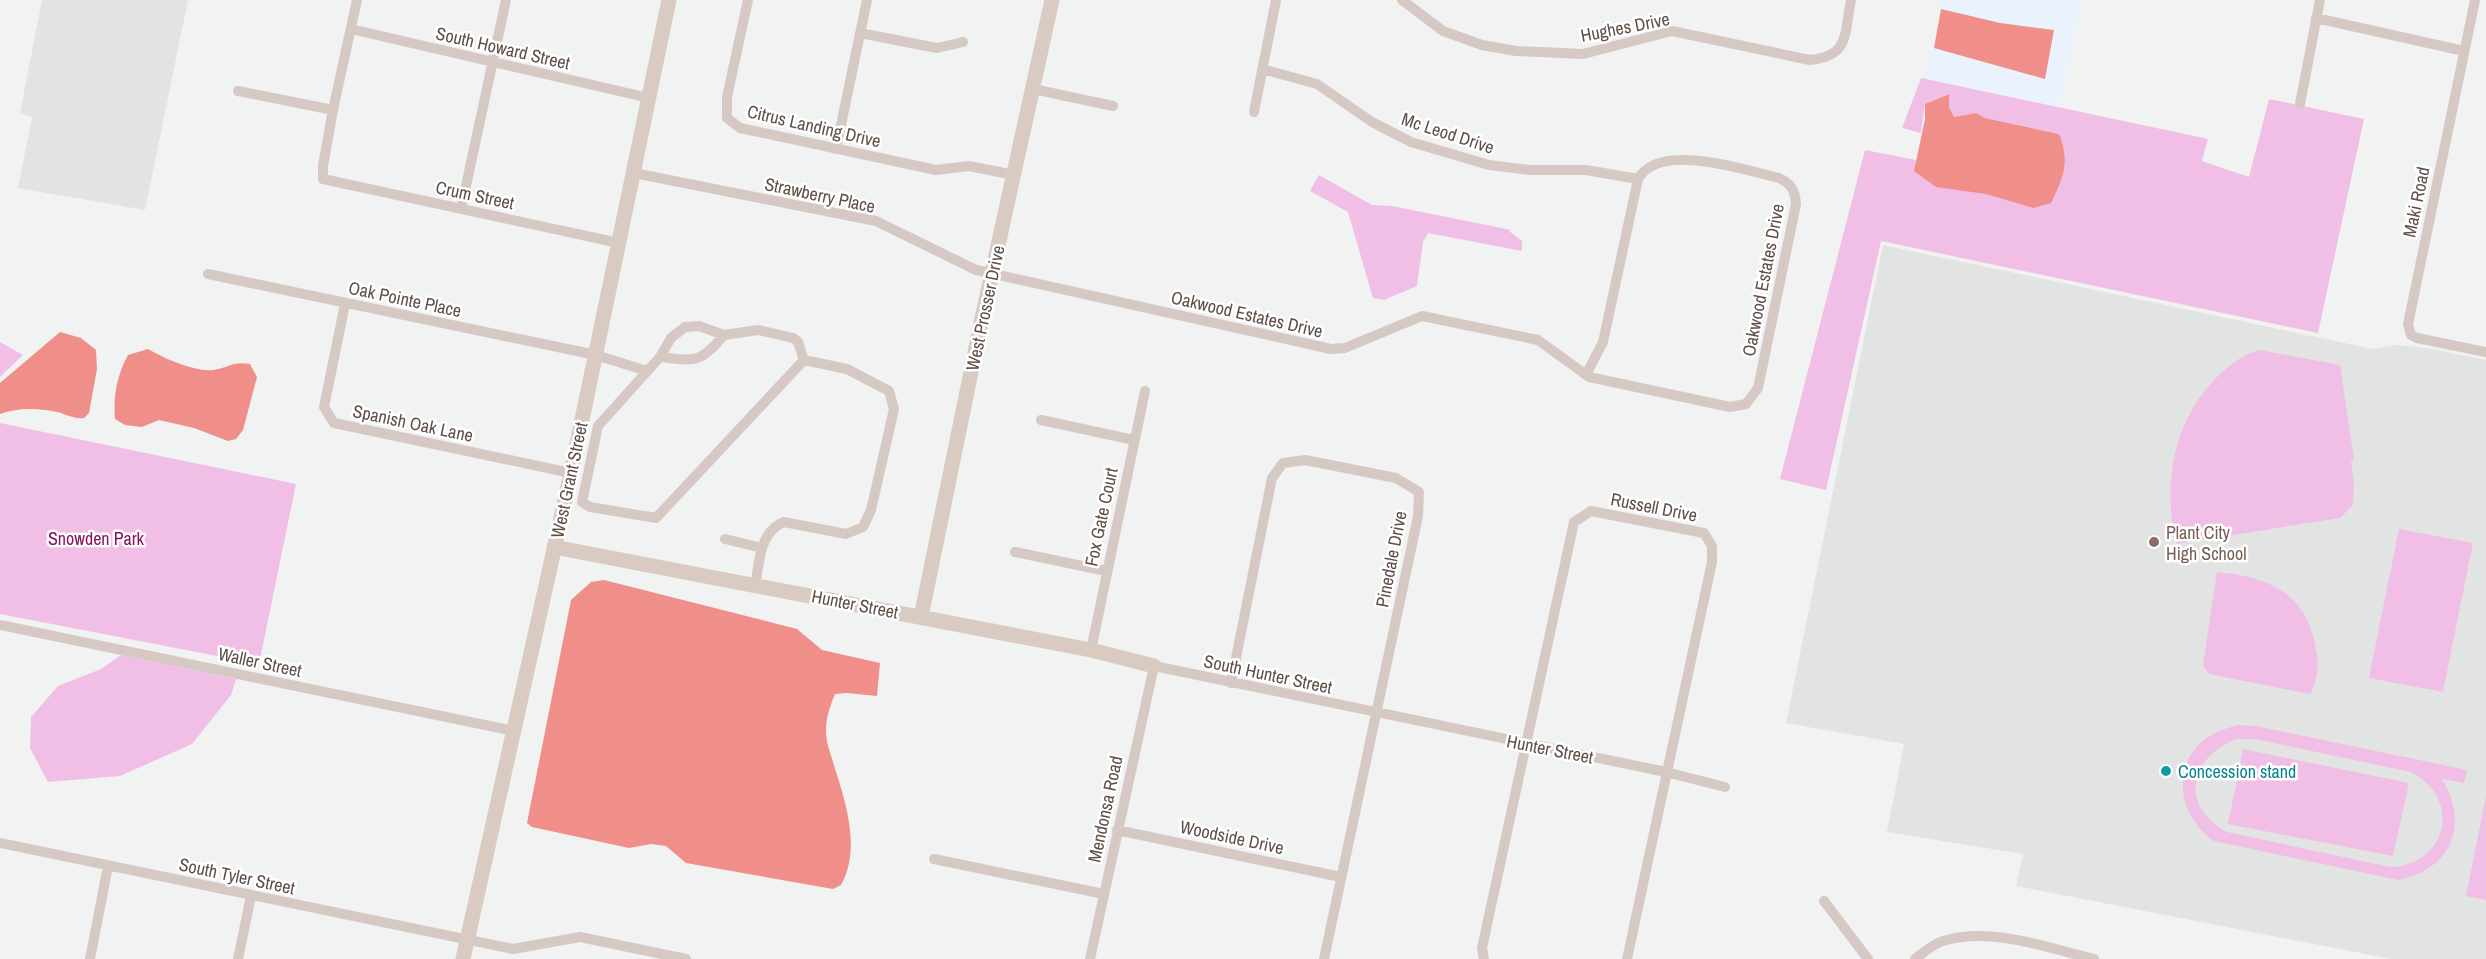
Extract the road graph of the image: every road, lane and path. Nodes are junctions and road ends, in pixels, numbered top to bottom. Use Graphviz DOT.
graph roads {
  1 [pos="357,0"];
  2 [pos="506,0"];
  3 [pos="669,0"];
  4 [pos="748,0"];
  5 [pos="867,0"];
  6 [pos="1052,0"];
  7 [pos="1274,0"];
  8 [pos="1402,0"];
  9 [pos="1851,0"];
  10 [pos="2320,0"];
  11 [pos="2475,0"];
  12 [pos="2316,18"];
  13 [pos="351,29"];
  14 [pos="860,33"];
  15 [pos="963,42"];
  16 [pos="2464,51"];
  17 [pos="492,63"];
  18 [pos="1262,69"];
  19 [pos="1033,89"];
  20 [pos="238,91"];
  21 [pos="649,98"];
  22 [pos="2300,104"];
  23 [pos="1113,106"];
  24 [pos="333,110"];
  25 [pos="1254,111"];
  26 [pos="836,149"];
  27 [pos="634,173"];
  28 [pos="1014,175"];
  29 [pos="1638,178"];
  30 [pos="461,209"];
  31 [pos="619,243"];
  32 [pos="208,274"];
  33 [pos="992,274"];
  34 [pos="345,304"];
  35 [pos="724,335"];
  36 [pos="2486,352"];
  37 [pos="596,355"];
  38 [pos="660,357"];
  39 [pos="804,360"];
  40 [pos="647,371"];
  41 [pos="1586,375"];
  42 [pos="1145,391"];
  43 [pos="1041,420"];
  44 [pos="1134,440"];
  45 [pos="571,473"];
  46 [pos="725,539"];
  47 [pos="554,547"];
  48 [pos="762,548"];
  49 [pos="1015,552"];
  50 [pos="1106,571"];
  51 [pos="755,585"];
  52 [pos="921,617"];
  53 [pos="0,625"];
  54 [pos="1091,650"];
  55 [pos="1154,666"];
  56 [pos="1231,682"];
  57 [pos="1376,714"];
  58 [pos="514,731"];
  59 [pos="1525,744"];
  60 [pos="1666,772"];
  61 [pos="1725,787"];
  62 [pos="1117,830"];
  63 [pos="0,843"];
  64 [pos="934,858"];
  65 [pos="108,866"];
  66 [pos="1341,877"];
  67 [pos="1104,894"];
  68 [pos="252,896"];
  69 [pos="1824,902"];
  70 [pos="467,941"];
  71 [pos="90,959"];
  72 [pos="238,959"];
  73 [pos="463,959"];
  74 [pos="686,959"];
  75 [pos="1090,959"];
  76 [pos="1324,959"];
  77 [pos="1484,959"];
  78 [pos="1627,959"];
  79 [pos="1868,959"];
  80 [pos="1915,959"];
  81 [pos="2094,959"];
  1 -- 13 [label="street"];
  2 -- 17 [label="street"];
  3 -- 21 [label="street, West Grant Street"];
  4 -- 26 [label="street, Citrus Landing Drive"];
  5 -- 14 [label="street"];
  6 -- 19 [label="street, West Prosser Drive"];
  7 -- 18 [label="street"];
  8 -- 9 [label="street, Hughes Drive"];
  10 -- 12 [label="street"];
  11 -- 16 [label="street, Maki Road"];
  12 -- 16 [label="street"];
  12 -- 22 [label="street"];
  13 -- 17 [label="street, South Howard Street"];
  13 -- 24 [label="street"];
  14 -- 15 [label="street"];
  14 -- 26 [label="street"];
  16 -- 36 [label="street, Maki Road"];
  17 -- 21 [label="street, South Howard Street"];
  17 -- 30 [label="street"];
  18 -- 25 [label="street"];
  18 -- 29 [label="street, Mc Leod Drive"];
  19 -- 23 [label="street"];
  19 -- 28 [label="street, West Prosser Drive"];
  20 -- 24 [label="street"];
  21 -- 27 [label="street, West Grant Street"];
  24 -- 30 [label="street, Crum Street"];
  26 -- 28 [label="street, Citrus Landing Drive"];
  27 -- 31 [label="street, West Grant Street"];
  27 -- 33 [label="street, Strawberry Place"];
  28 -- 33 [label="street, West Prosser Drive"];
  29 -- 41 [label="street"];
  29 -- 41 [label="street, Oakwood Estates Drive"];
  30 -- 31 [label="street, Crum Street"];
  31 -- 37 [label="street, West Grant Street"];
  32 -- 34 [label="street, Oak Pointe Place"];
  33 -- 41 [label="street, Oakwood Estates Drive"];
  33 -- 52 [label="street, West Prosser Drive"];
  34 -- 37 [label="street, Oak Pointe Place"];
  34 -- 45 [label="street, Spanish Oak Lane"];
  35 -- 38 [label="street"];
  35 -- 38 [label="street"];
  35 -- 39 [label="street"];
  37 -- 40 [label="street, Oak Pointe Place"];
  37 -- 45 [label="street, West Grant Street"];
  38 -- 40 [label="street"];
  39 -- 40 [label="street"];
  39 -- 48 [label="street"];
  42 -- 44 [label="street, Fox Gate Court"];
  43 -- 44 [label="street"];
  44 -- 50 [label="street, Fox Gate Court"];
  45 -- 47 [label="street, West Grant Street"];
  46 -- 48 [label="street"];
  47 -- 51 [label="street, Hunter Street"];
  47 -- 58 [label="street, West Grant Street"];
  48 -- 51 [label="street"];
  49 -- 50 [label="street"];
  50 -- 54 [label="street, Fox Gate Court"];
  51 -- 52 [label="street, Hunter Street"];
  52 -- 54 [label="street, Hunter Street"];
  53 -- 58 [label="street, Waller Street"];
  54 -- 55 [label="street, Hunter Street"];
  55 -- 56 [label="street, South Hunter Street"];
  55 -- 62 [label="street, Mendonsa Road"];
  56 -- 57 [label="street, South Hunter Street"];
  56 -- 57 [label="street, Pinedale Drive"];
  57 -- 59 [label="street, Hunter Street"];
  57 -- 66 [label="street, Pinedale Drive"];
  58 -- 70 [label="street, West Grant Street"];
  59 -- 60 [label="street, Hunter Street"];
  59 -- 60 [label="street, Russell Drive"];
  59 -- 77 [label="street, Russell Drive"];
  60 -- 61 [label="street, Hunter Street"];
  60 -- 78 [label="street, Russell Drive"];
  62 -- 66 [label="street, Woodside Drive"];
  62 -- 67 [label="street, Mendonsa Road"];
  63 -- 65 [label="street, South Tyler Street"];
  64 -- 67 [label="street"];
  65 -- 68 [label="street, South Tyler Street"];
  65 -- 71 [label="street"];
  66 -- 76 [label="street, Pinedale Drive"];
  67 -- 75 [label="street, Mendonsa Road"];
  68 -- 70 [label="street, South Tyler Street"];
  68 -- 72 [label="street"];
  69 -- 79 [label="street"];
  70 -- 73 [label="street, West Grant Street"];
  70 -- 74 [label="street, South Tyler Street"];
  80 -- 81 [label="street"];
}
